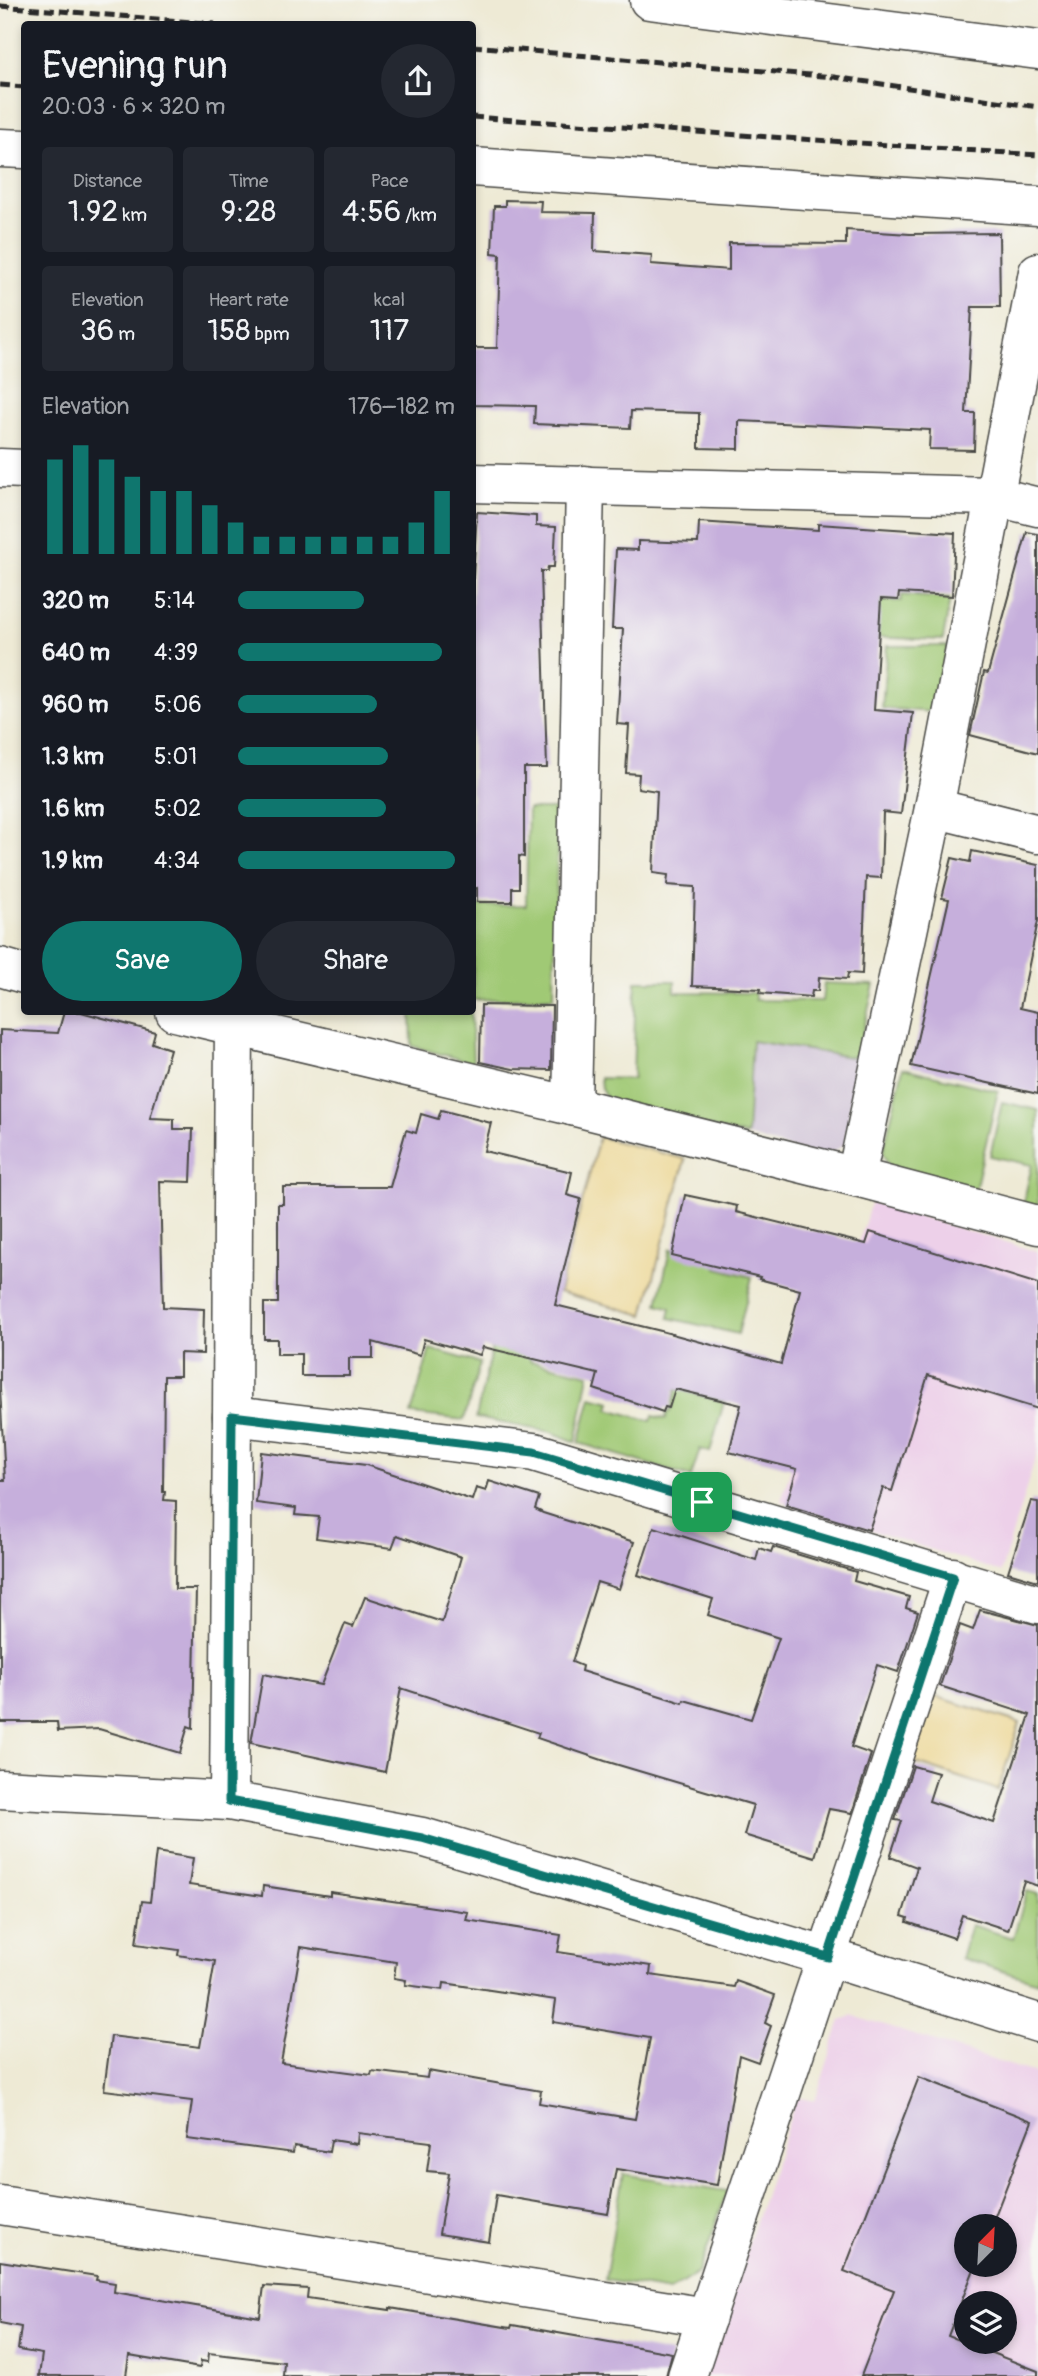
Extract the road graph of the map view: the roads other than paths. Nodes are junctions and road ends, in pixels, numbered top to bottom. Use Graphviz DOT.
graph roads {
  1 [pos="649,0"];
  2 [pos="1038,50"];
  3 [pos="0,148"];
  4 [pos="21,149"];
  5 [pos="476,167"];
  6 [pos="1038,206"];
  7 [pos="1038,272"];
  8 [pos="0,468"];
  9 [pos="21,469"];
  10 [pos="476,483"];
  11 [pos="586,485"];
  12 [pos="993,496"];
  13 [pos="1038,507"];
  14 [pos="934,808"];
  15 [pos="1038,834"];
  16 [pos="0,967"];
  17 [pos="21,973"];
  18 [pos="200,1015"];
  19 [pos="234,1019"];
  20 [pos="572,1106"];
  21 [pos="856,1177"];
  22 [pos="1038,1225"];
  23 [pos="232,1416"];
  24 [pos="953,1577"];
  25 [pos="1038,1604"];
  26 [pos="0,1789"];
  27 [pos="229,1801"];
  28 [pos="828,1957"];
  29 [pos="1038,2023"];
  30 [pos="0,2205"];
  31 [pos="707,2317"];
  32 [pos="687,2376"];
  1 -- 2 [label="street"];
  3 -- 4 [label="street"];
  5 -- 6 [label="street"];
  7 -- 12 [label="street"];
  8 -- 9 [label="street"];
  10 -- 11 [label="street"];
  11 -- 12 [label="street"];
  11 -- 20 [label="street"];
  12 -- 13 [label="street"];
  12 -- 14 [label="street"];
  14 -- 15 [label="street"];
  14 -- 21 [label="street"];
  16 -- 17 [label="street"];
  18 -- 19 [label="street"];
  19 -- 20 [label="street"];
  19 -- 23 [label="street"];
  20 -- 21 [label="street"];
  21 -- 22 [label="street"];
  23 -- 24 [label="street"];
  23 -- 27 [label="street"];
  24 -- 25 [label="street"];
  24 -- 28 [label="street"];
  26 -- 27 [label="street"];
  27 -- 28 [label="street"];
  28 -- 29 [label="street"];
  28 -- 31 [label="street"];
  30 -- 31 [label="street"];
  31 -- 32 [label="street"];
}
